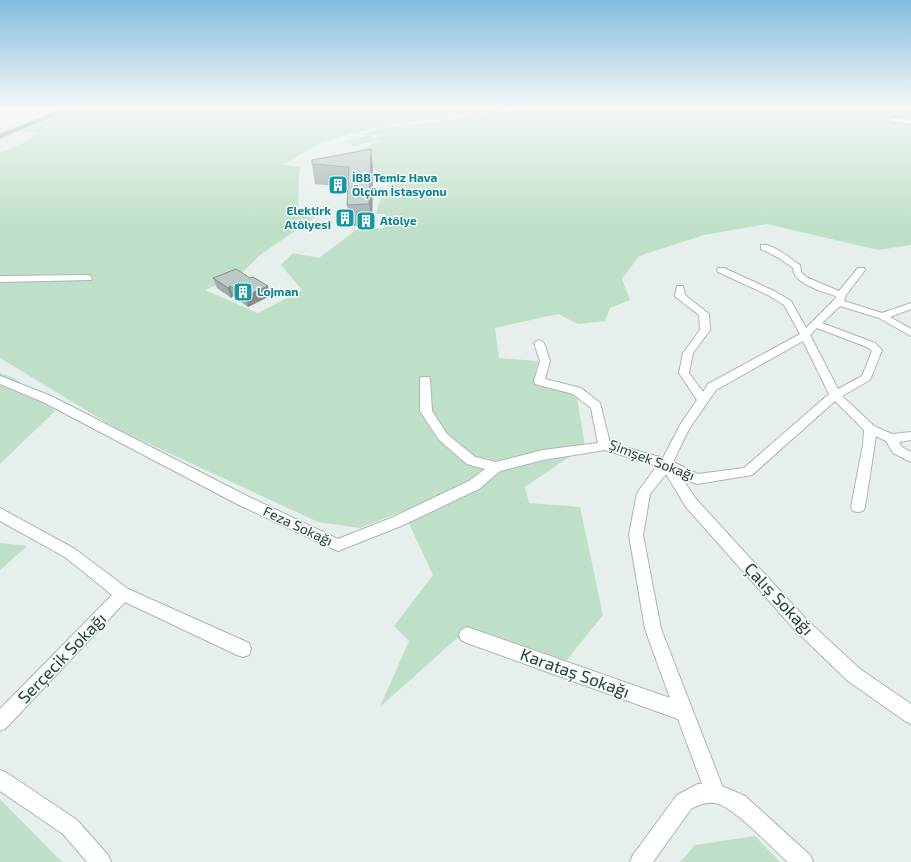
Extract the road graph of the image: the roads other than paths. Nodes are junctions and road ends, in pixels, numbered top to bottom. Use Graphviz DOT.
graph roads {
  1 [pos="764,246"];
  2 [pos="721,270"];
  3 [pos="861,270"];
  4 [pos="88,278"];
  5 [pos="0,280"];
  6 [pos="680,288"];
  7 [pos="840,299"];
  8 [pos="911,306"];
  9 [pos="882,316"];
  10 [pos="815,324"];
  11 [pos="911,333"];
  12 [pos="804,334"];
  13 [pos="539,343"];
  14 [pos="425,379"];
  15 [pos="0,380"];
  16 [pos="835,396"];
  17 [pos="703,400"];
  18 [pos="870,429"];
  19 [pos="911,436"];
  20 [pos="891,438"];
  21 [pos="605,446"];
  22 [pos="911,458"];
  23 [pos="666,464"];
  24 [pos="496,467"];
  25 [pos="858,507"];
  26 [pos="0,514"];
  27 [pos="123,594"];
  28 [pos="467,635"];
  29 [pos="244,649"];
  30 [pos="684,712"];
  31 [pos="911,715"];
  32 [pos="0,722"];
  33 [pos="0,780"];
  34 [pos="715,793"];
  35 [pos="101,862"];
  36 [pos="640,862"];
  37 [pos="803,862"];
  1 -- 7 [label="street"];
  2 -- 12 [label="street"];
  3 -- 7 [label="street"];
  4 -- 5 [label="street"];
  6 -- 17 [label="street"];
  7 -- 9 [label="street"];
  7 -- 10 [label="street"];
  8 -- 9 [label="street"];
  9 -- 11 [label="street"];
  10 -- 12 [label="street"];
  10 -- 16 [label="street, Şimşek Sokağı"];
  12 -- 16 [label="street"];
  12 -- 17 [label="street"];
  13 -- 21 [label="street, Şimşek Sokağı"];
  14 -- 24 [label="street"];
  15 -- 24 [label="street, Feza Sokağı"];
  16 -- 18 [label="street"];
  16 -- 23 [label="street, Şimşek Sokağı"];
  17 -- 23 [label="street"];
  18 -- 20 [label="street"];
  18 -- 25 [label="street"];
  19 -- 20 [label="street"];
  20 -- 22 [label="street"];
  21 -- 23 [label="street, Şimşek Sokağı"];
  21 -- 24 [label="street, Feza Sokağı"];
  23 -- 30 [label="street"];
  23 -- 31 [label="street, Çalış Sokağı"];
  26 -- 27 [label="street"];
  27 -- 29 [label="street"];
  27 -- 32 [label="street, Serçecik Sokağı"];
  28 -- 30 [label="street, Karataş Sokağı"];
  30 -- 34 [label="street"];
  33 -- 35 [label="street"];
  34 -- 36 [label="street"];
  34 -- 37 [label="street"];
}
